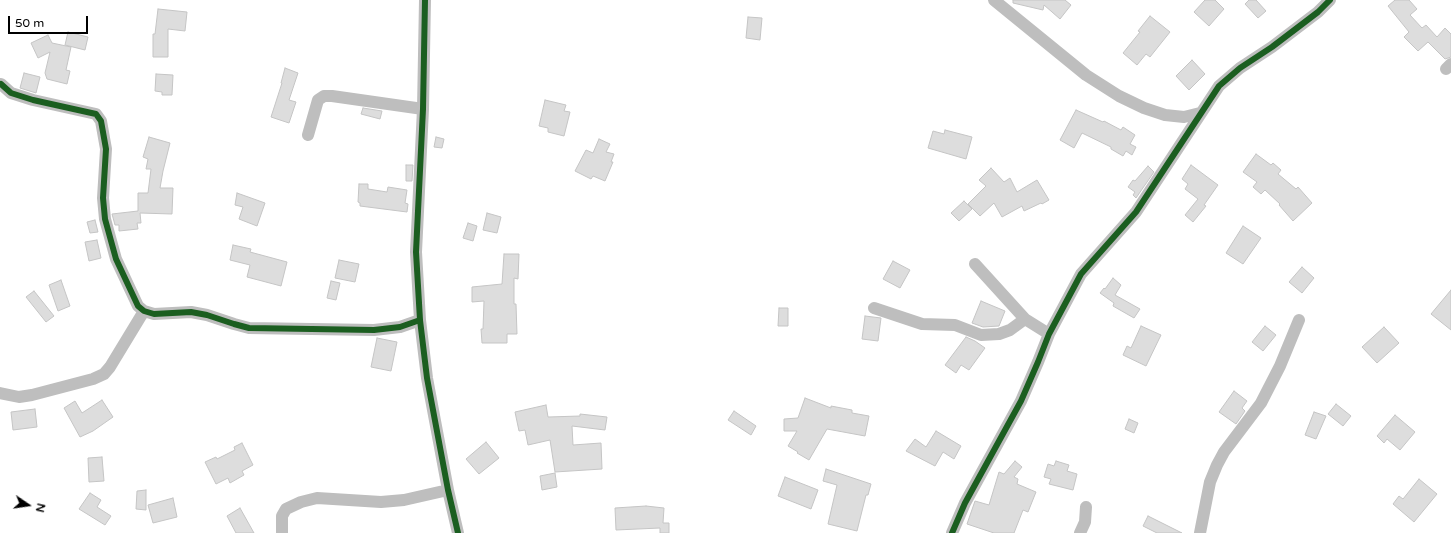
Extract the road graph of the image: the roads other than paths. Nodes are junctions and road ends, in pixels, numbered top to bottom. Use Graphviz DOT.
graph roads {
  1 [pos="425,0"];
  2 [pos="994,0"];
  3 [pos="1330,0"];
  4 [pos="1,84"];
  5 [pos="423,109"];
  6 [pos="1200,113"];
  7 [pos="308,135"];
  8 [pos="975,264"];
  9 [pos="874,308"];
  10 [pos="144,310"];
  11 [pos="1025,319"];
  12 [pos="420,320"];
  13 [pos="1299,320"];
  14 [pos="1049,334"];
  15 [pos="0,393"];
  16 [pos="448,490"];
  17 [pos="1086,507"];
  18 [pos="282,533"];
  19 [pos="458,533"];
  20 [pos="952,533"];
  21 [pos="1080,533"];
  22 [pos="1200,533"];
  1 -- 5 [label="street"];
  2 -- 6 [label="street"];
  3 -- 6 [label="street"];
  4 -- 10 [label="street"];
  5 -- 7 [label="street"];
  5 -- 12 [label="street"];
  6 -- 14 [label="street"];
  8 -- 11 [label="street"];
  9 -- 11 [label="street"];
  10 -- 12 [label="street"];
  10 -- 15 [label="street"];
  11 -- 14 [label="street"];
  12 -- 16 [label="street"];
  13 -- 22 [label="street"];
  14 -- 20 [label="street"];
  16 -- 18 [label="street"];
  16 -- 19 [label="street"];
  17 -- 21 [label="street"];
}
